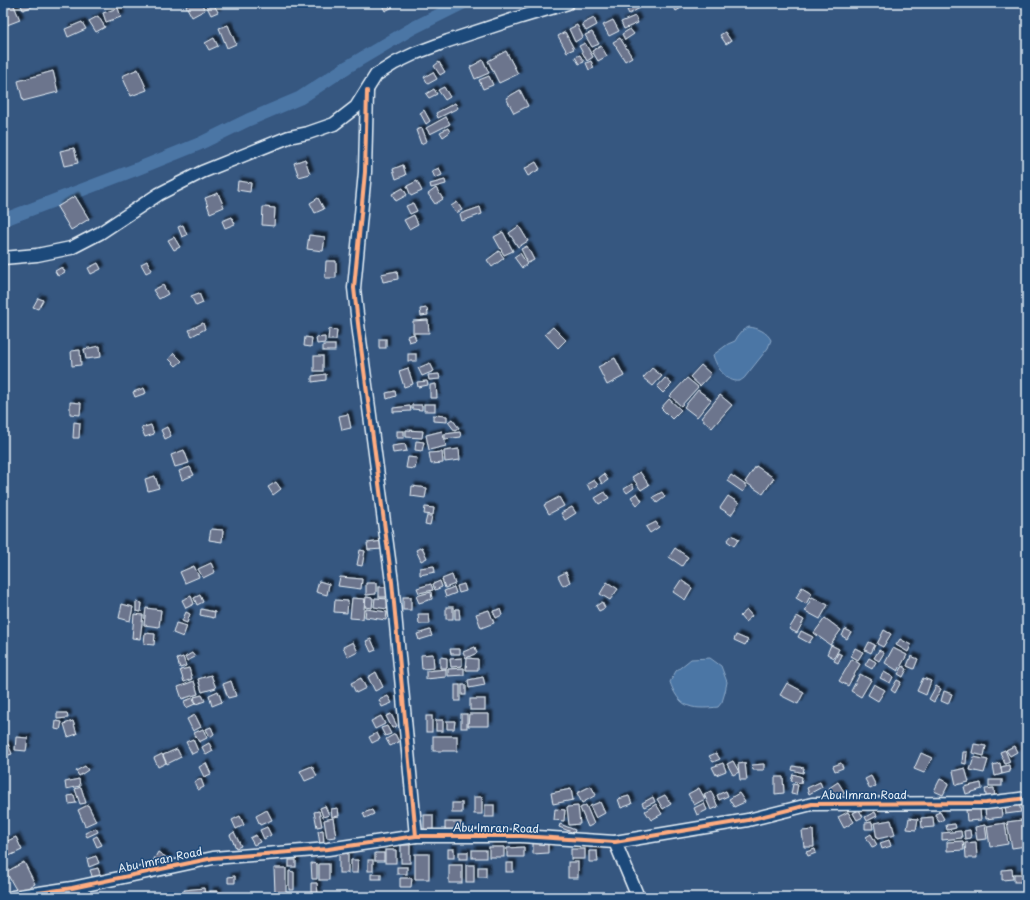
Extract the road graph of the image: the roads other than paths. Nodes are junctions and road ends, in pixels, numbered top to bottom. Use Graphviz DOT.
graph roads {
  1 [pos="568,3"];
  2 [pos="366,91"];
  3 [pos="3,258"];
  4 [pos="1027,798"];
  5 [pos="416,836"];
  6 [pos="615,842"];
  7 [pos="13,897"];
  8 [pos="638,897"];
  1 -- 2 [label="street"];
  2 -- 3 [label="street"];
  2 -- 5 [label="street"];
  4 -- 6 [label="street, Abu Imran Road"];
  5 -- 6 [label="street, Abu Imran Road"];
  5 -- 7 [label="street, Abu Imran Road"];
  6 -- 8 [label="street"];
}
